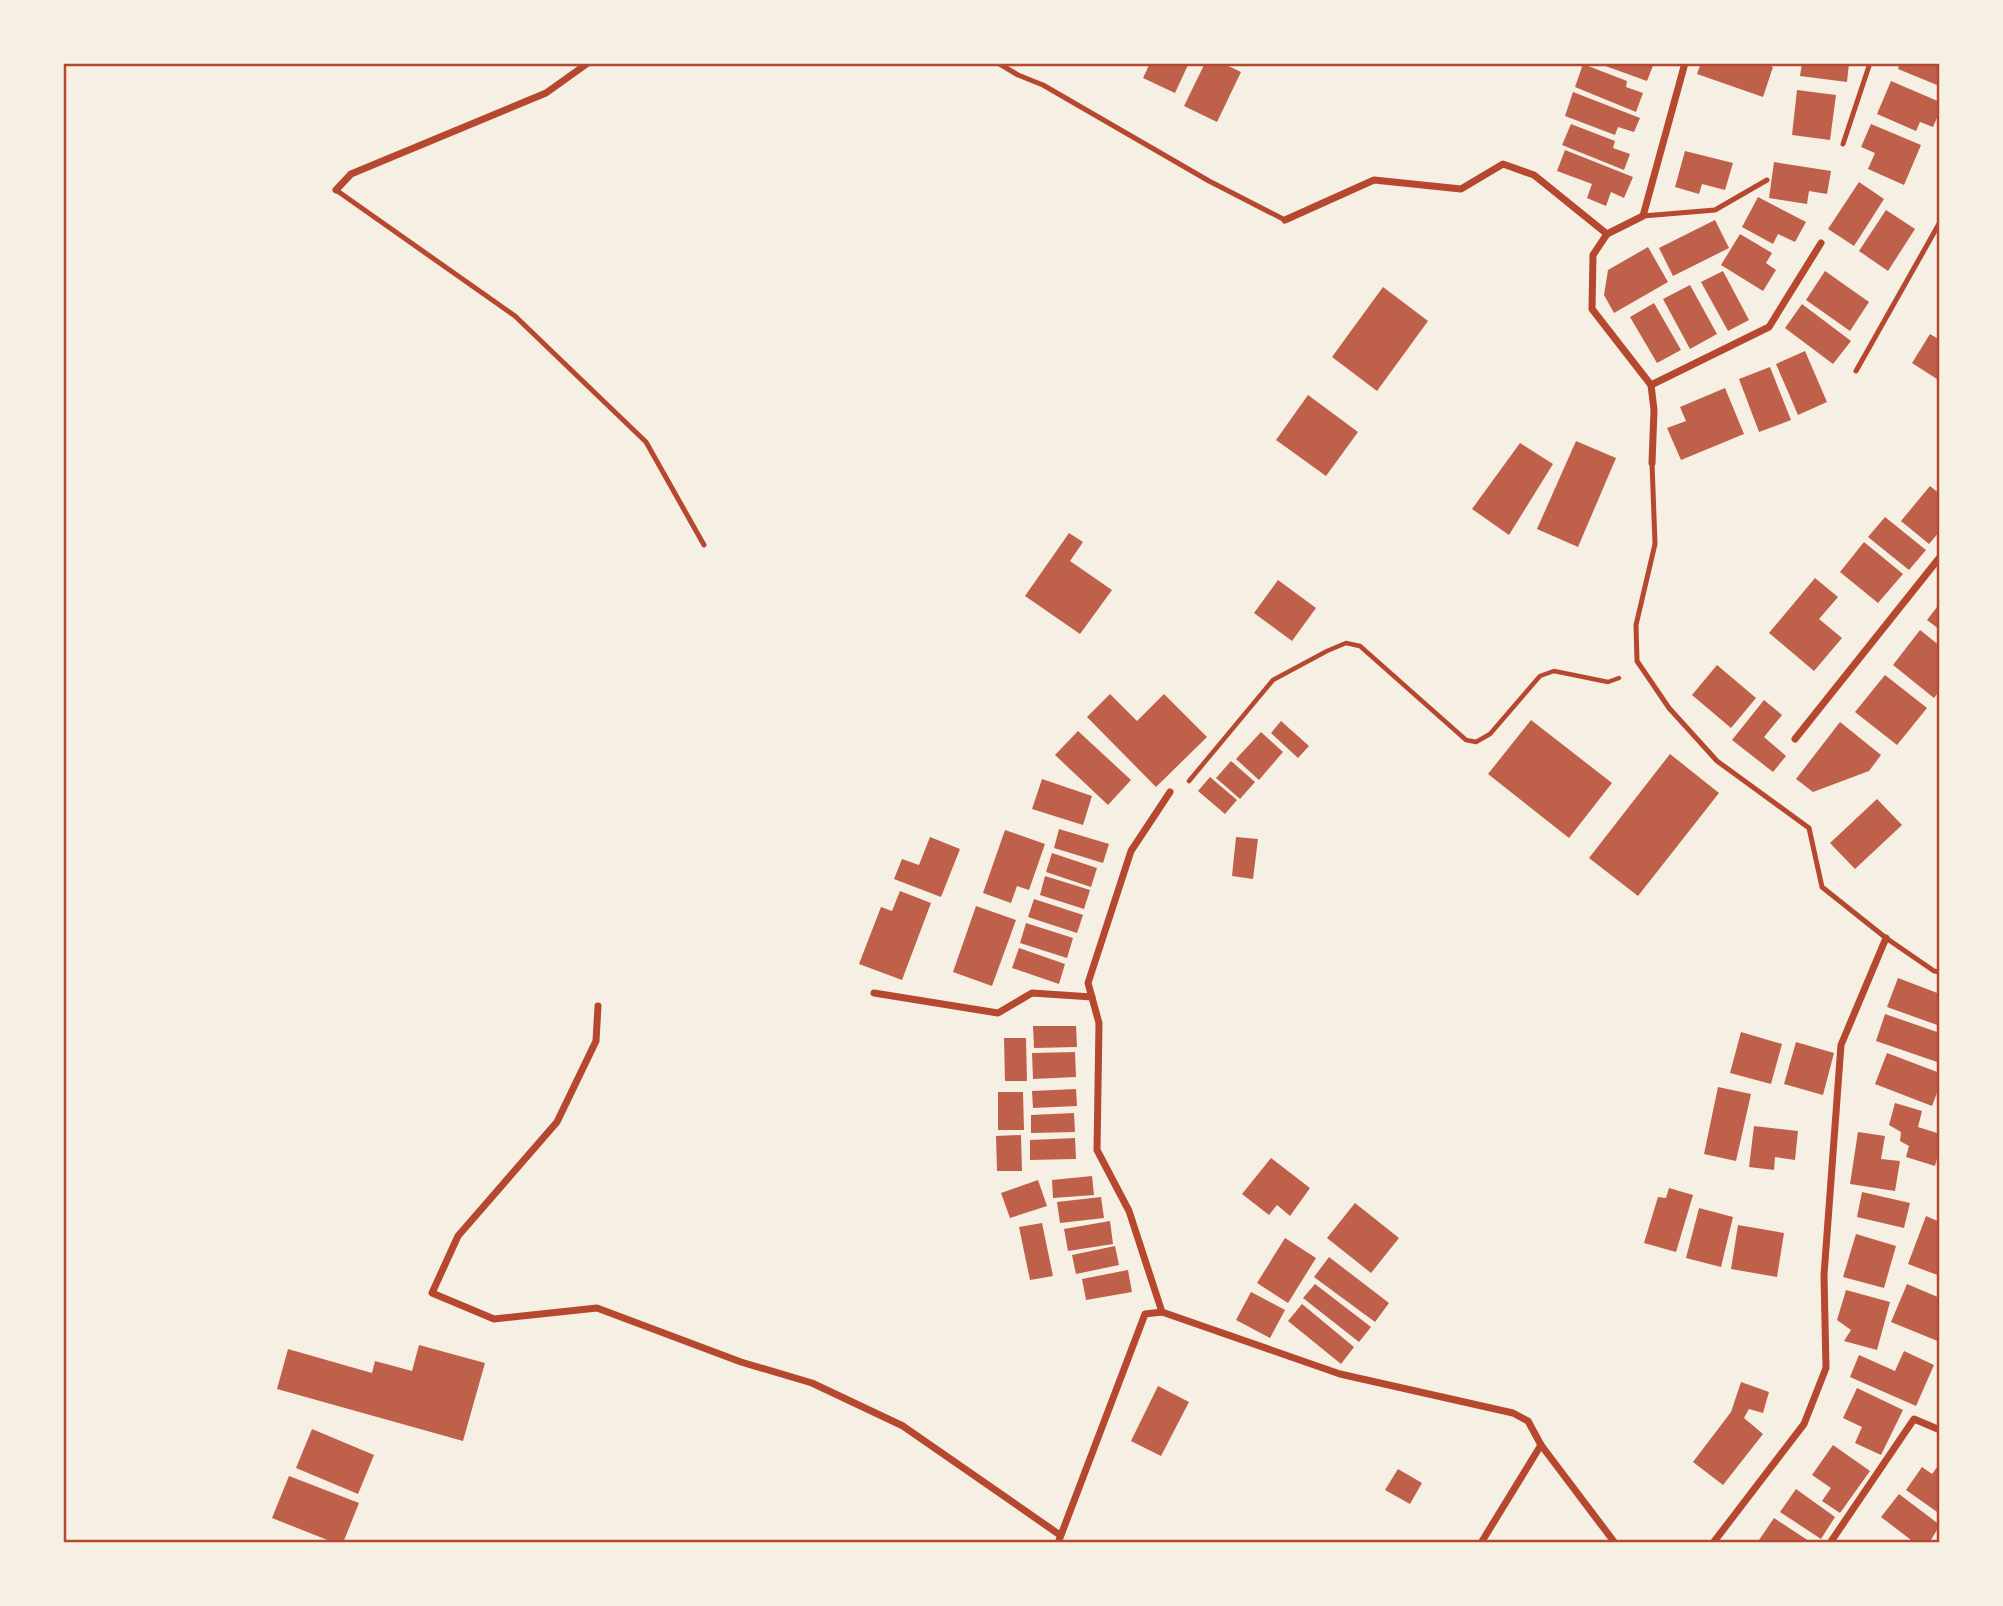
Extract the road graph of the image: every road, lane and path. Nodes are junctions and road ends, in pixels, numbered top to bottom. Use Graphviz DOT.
graph roads {
  1 [pos="588,63"];
  2 [pos="998,63"];
  3 [pos="1685,63"];
  4 [pos="1870,63"];
  5 [pos="1843,144"];
  6 [pos="1767,180"];
  7 [pos="335,190"];
  8 [pos="1643,216"];
  9 [pos="1285,220"];
  10 [pos="1940,222"];
  11 [pos="1607,234"];
  12 [pos="1821,243"];
  13 [pos="1856,371"];
  14 [pos="1651,385"];
  15 [pos="1652,463"];
  16 [pos="704,545"];
  17 [pos="1940,557"];
  18 [pos="1644,670"];
  19 [pos="1795,739"];
  20 [pos="1170,792"];
  21 [pos="1886,938"];
  22 [pos="1940,972"];
  23 [pos="874,993"];
  24 [pos="1092,997"];
  25 [pos="598,1006"];
  26 [pos="1162,1312"];
  27 [pos="1940,1430"];
  28 [pos="1541,1445"];
  29 [pos="1059,1539"];
  30 [pos="1481,1543"];
  31 [pos="1615,1543"];
  32 [pos="1713,1543"];
  33 [pos="1830,1543"];
  1 -- 7 [label="street"];
  2 -- 9 [label="lane"];
  3 -- 8 [label="street"];
  4 -- 5 [label="lane"];
  6 -- 8 [label="lane"];
  7 -- 16 [label="lane"];
  8 -- 11 [label="street"];
  9 -- 11 [label="street"];
  10 -- 13 [label="lane"];
  11 -- 14 [label="street"];
  12 -- 14 [label="street"];
  14 -- 15 [label="street"];
  15 -- 18 [label="lane"];
  17 -- 19 [label="street"];
  18 -- 20 [label="path"];
  18 -- 21 [label="lane"];
  20 -- 24 [label="street"];
  21 -- 22 [label="lane"];
  21 -- 32 [label="street"];
  23 -- 24 [label="street"];
  24 -- 26 [label="street"];
  25 -- 29 [label="street"];
  26 -- 28 [label="street"];
  26 -- 29 [label="street"];
  27 -- 33 [label="street"];
  28 -- 30 [label="street"];
  28 -- 31 [label="street"];
}
